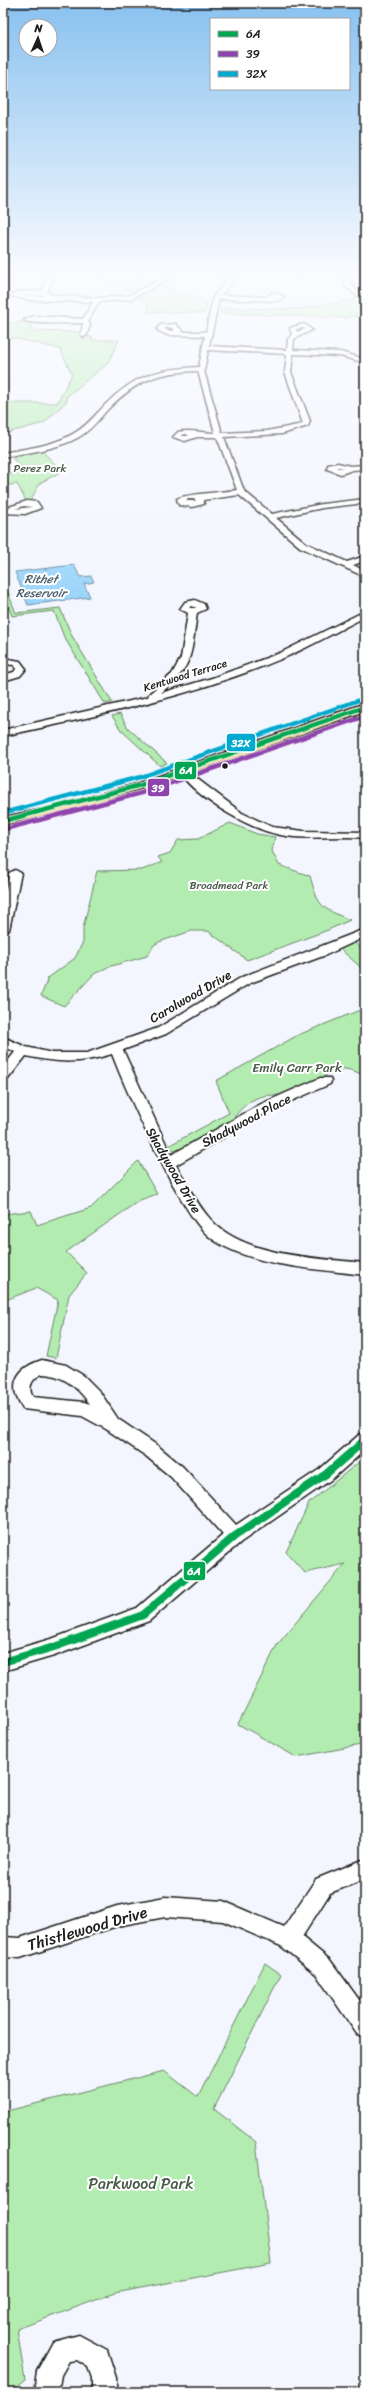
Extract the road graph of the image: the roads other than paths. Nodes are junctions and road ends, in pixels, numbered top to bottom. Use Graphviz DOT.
graph roads {
  1 [pos="133,385"];
  2 [pos="205,385"];
  3 [pos="293,385"];
  4 [pos="219,434"];
  5 [pos="193,435"];
  6 [pos="3,456"];
  7 [pos="365,467"];
  8 [pos="349,468"];
  9 [pos="241,492"];
  10 [pos="199,498"];
  11 [pos="365,501"];
  12 [pos="270,517"];
  13 [pos="365,558"];
  14 [pos="347,565"];
  15 [pos="365,574"];
  16 [pos="193,612"];
  17 [pos="365,614"];
  18 [pos="3,661"];
  19 [pos="3,678"];
  20 [pos="148,699"];
  21 [pos="365,707"];
  22 [pos="365,714"];
  23 [pos="3,733"];
  24 [pos="186,774"];
  25 [pos="3,821"];
  26 [pos="3,827"];
  27 [pos="365,835"];
  28 [pos="15,873"];
  29 [pos="3,930"];
  30 [pos="365,933"];
  31 [pos="3,1041"];
  32 [pos="116,1048"];
  33 [pos="23,1051"];
  34 [pos="3,1076"];
  35 [pos="325,1081"];
  36 [pos="168,1164"];
  37 [pos="365,1269"];
  38 [pos="112,1424"];
  39 [pos="365,1440"];
  40 [pos="235,1536"];
  41 [pos="3,1662"];
  42 [pos="365,1869"];
  43 [pos="288,1938"];
  44 [pos="3,1947"];
  45 [pos="365,2026"];
  46 [pos="46,2392"];
  47 [pos="104,2392"];
  1 -- 6 [label="street"];
  2 -- 4 [label="street"];
  3 -- 4 [label="street"];
  4 -- 5 [label="street"];
  4 -- 9 [label="street"];
  7 -- 8 [label="street"];
  9 -- 10 [label="street"];
  9 -- 12 [label="street"];
  11 -- 12 [label="street"];
  12 -- 14 [label="street"];
  13 -- 14 [label="street"];
  14 -- 15 [label="street"];
  16 -- 20 [label="street"];
  17 -- 20 [label="street, Kentwood Terrace"];
  18 -- 19 [label="street"];
  20 -- 23 [label="street, Kentwood Terrace"];
  21 -- 24 [label="main road"];
  22 -- 24 [label="main road"];
  24 -- 25 [label="main road"];
  24 -- 26 [label="main road"];
  24 -- 27 [label="street"];
  28 -- 29 [label="street"];
  30 -- 32 [label="street, Carolwood Drive"];
  31 -- 33 [label="street, Carolwood Drive"];
  32 -- 33 [label="street, Carolwood Drive"];
  32 -- 36 [label="street, Shadywood Drive"];
  33 -- 34 [label="street"];
  35 -- 36 [label="street, Shadywood Place"];
  36 -- 37 [label="street, Shadywood Drive"];
  38 -- 38 [label="street"];
  38 -- 40 [label="street"];
  39 -- 40 [label="street"];
  40 -- 41 [label="street"];
  42 -- 43 [label="street"];
  43 -- 44 [label="street, Thistlewood Drive"];
  43 -- 45 [label="street, Thistlewood Drive"];
  46 -- 47 [label="street"];
}
